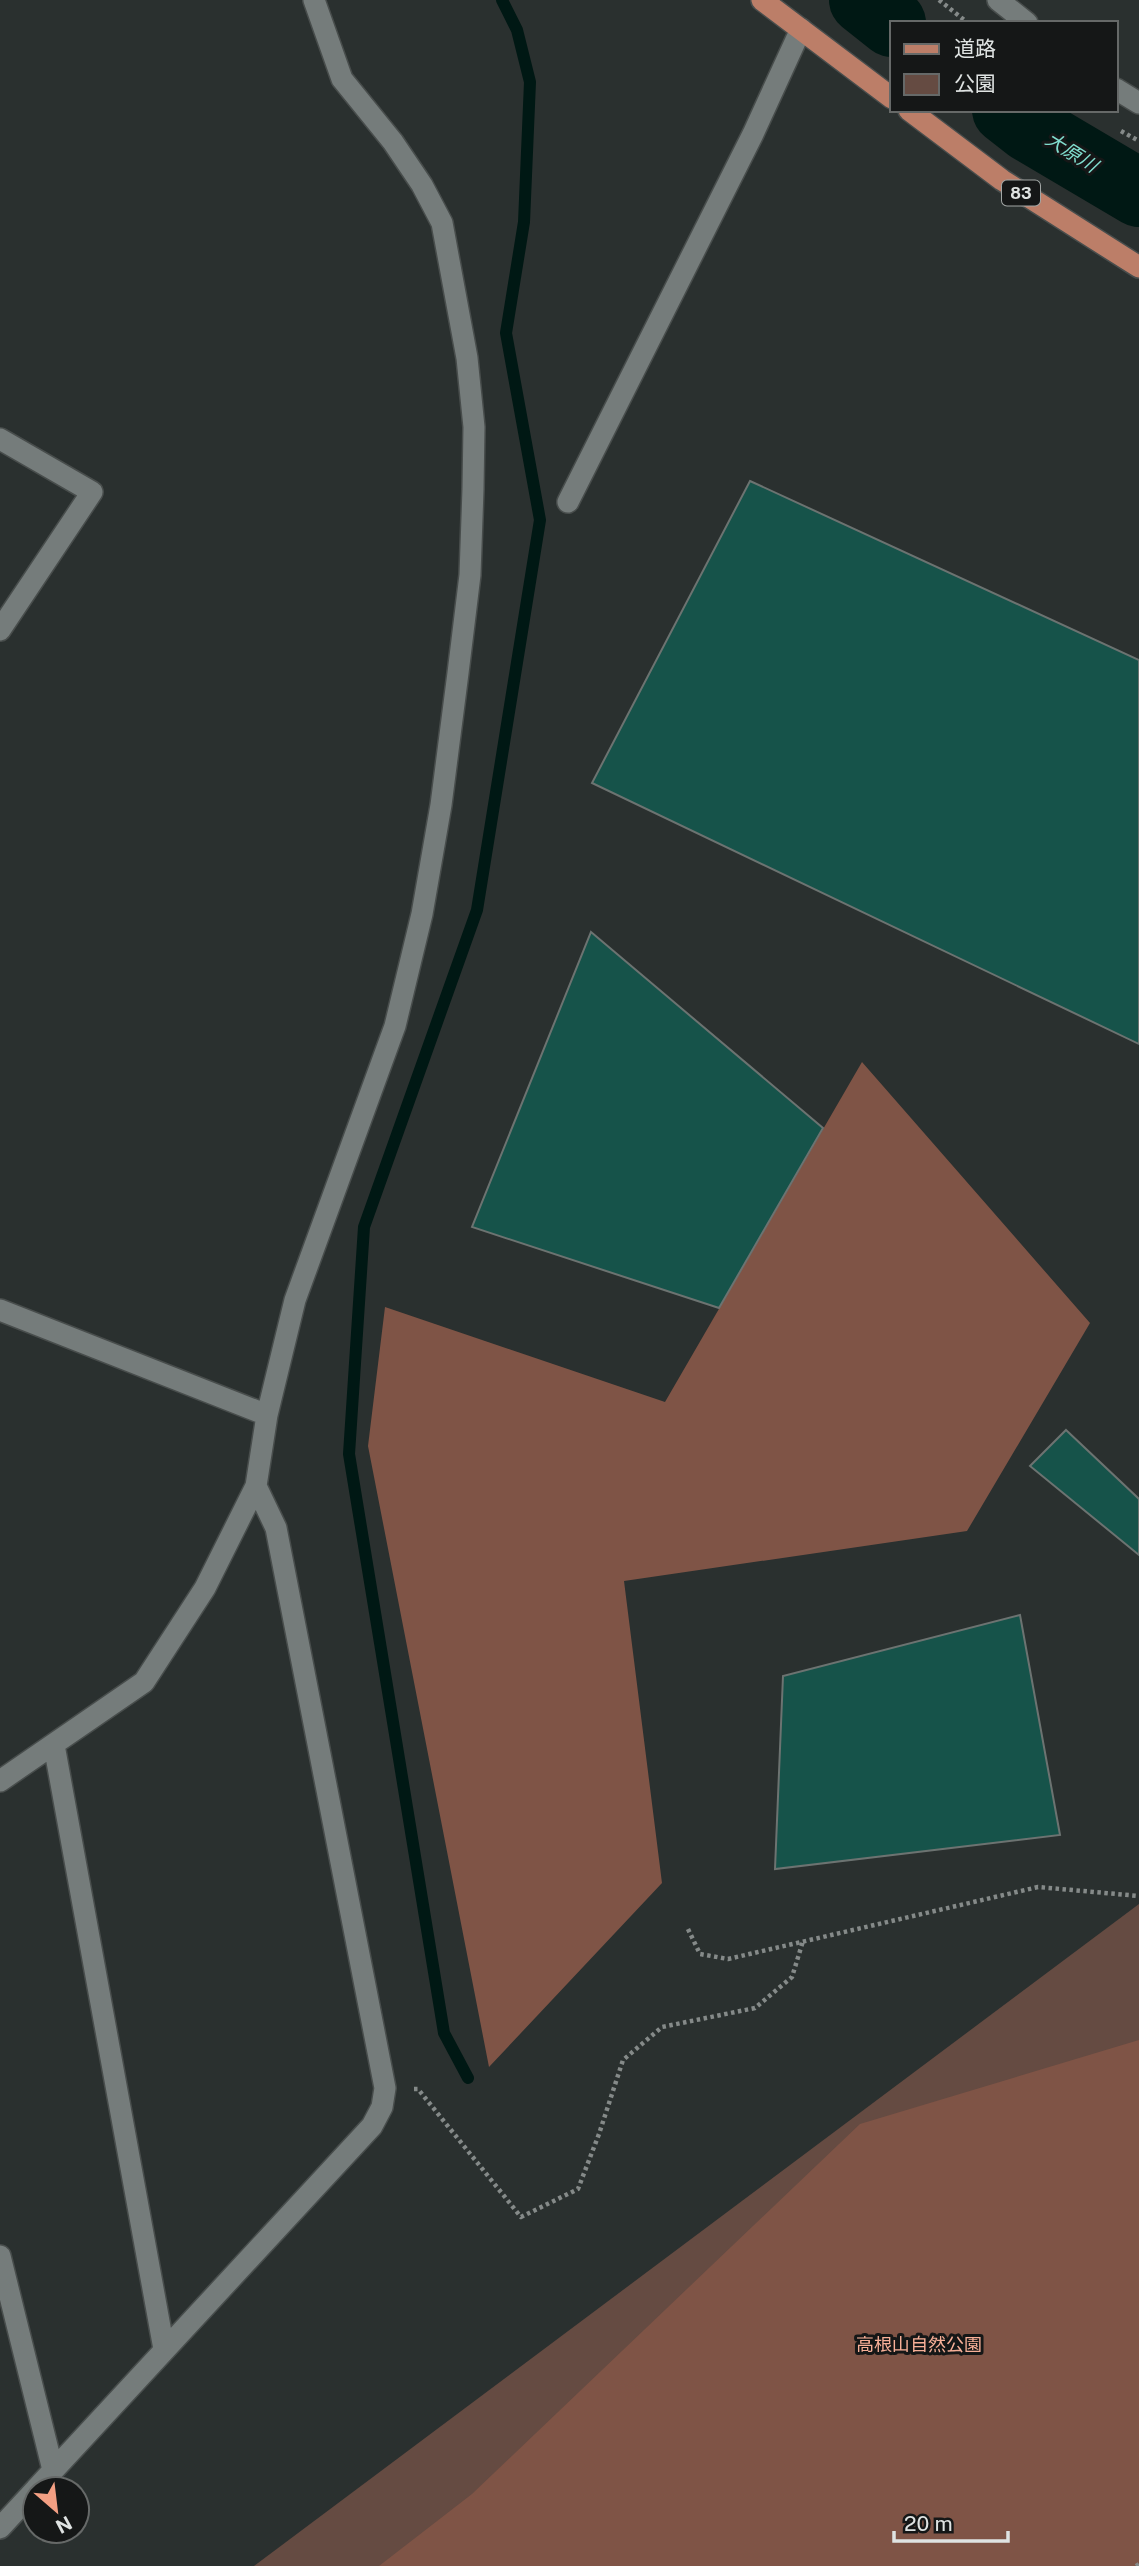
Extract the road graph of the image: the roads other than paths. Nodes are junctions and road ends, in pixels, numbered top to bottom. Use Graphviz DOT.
graph roads {
  1 [pos="313,0"];
  2 [pos="762,0"];
  3 [pos="998,0"];
  4 [pos="1024,21"];
  5 [pos="802,29"];
  6 [pos="1118,90"];
  7 [pos="890,95"];
  8 [pos="1139,103"];
  9 [pos="912,112"];
  10 [pos="1139,267"];
  11 [pos="0,439"];
  12 [pos="568,502"];
  13 [pos="0,630"];
  14 [pos="0,1310"];
  15 [pos="267,1415"];
  16 [pos="256,1486"];
  17 [pos="54,1745"];
  18 [pos="0,1781"];
  19 [pos="0,2256"];
  20 [pos="164,2349"];
  21 [pos="53,2470"];
  22 [pos="48,2475"];
  23 [pos="21,2505"];
  24 [pos="0,2528"];
  1 -- 15 [label="street"];
  2 -- 5 [label="main road"];
  3 -- 4 [label="street"];
  5 -- 7 [label="main road"];
  5 -- 12 [label="street"];
  6 -- 8 [label="street"];
  9 -- 10 [label="main road, 83"];
  11 -- 13 [label="street"];
  14 -- 15 [label="street"];
  15 -- 16 [label="street"];
  16 -- 17 [label="street"];
  16 -- 20 [label="street"];
  17 -- 18 [label="street"];
  17 -- 20 [label="street"];
  19 -- 21 [label="street"];
  20 -- 21 [label="street"];
  21 -- 22 [label="street"];
  23 -- 24 [label="street"];
}
